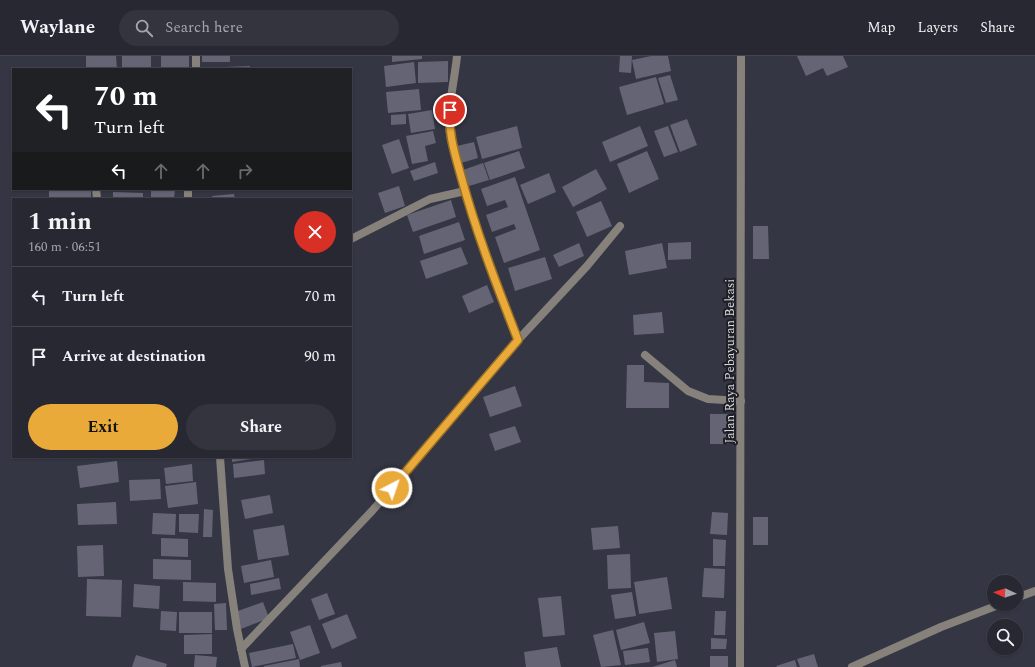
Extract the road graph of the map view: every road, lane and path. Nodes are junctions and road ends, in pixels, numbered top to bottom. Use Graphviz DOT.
graph roads {
  1 [pos="196,56"];
  2 [pos="457,56"];
  3 [pos="741,56"];
  4 [pos="196,68"];
  5 [pos="465,191"];
  6 [pos="620,226"];
  7 [pos="352,238"];
  8 [pos="518,340"];
  9 [pos="645,355"];
  10 [pos="740,401"];
  11 [pos="220,458"];
  12 [pos="1035,591"];
  13 [pos="1023,595"];
  14 [pos="987,609"];
  15 [pos="241,649"];
  16 [pos="245,667"];
  17 [pos="740,667"];
  18 [pos="852,667"];
  1 -- 4 [label="street"];
  2 -- 5 [label="street"];
  3 -- 10 [label="street, Jalan Raya Pebayuran Bekasi"];
  5 -- 7 [label="street"];
  5 -- 8 [label="street"];
  6 -- 8 [label="street"];
  8 -- 15 [label="street"];
  9 -- 10 [label="street"];
  10 -- 17 [label="street, Jalan Raya Pebayuran Bekasi"];
  11 -- 15 [label="street"];
  12 -- 13 [label="street"];
  14 -- 18 [label="street"];
  15 -- 16 [label="street"];
}
